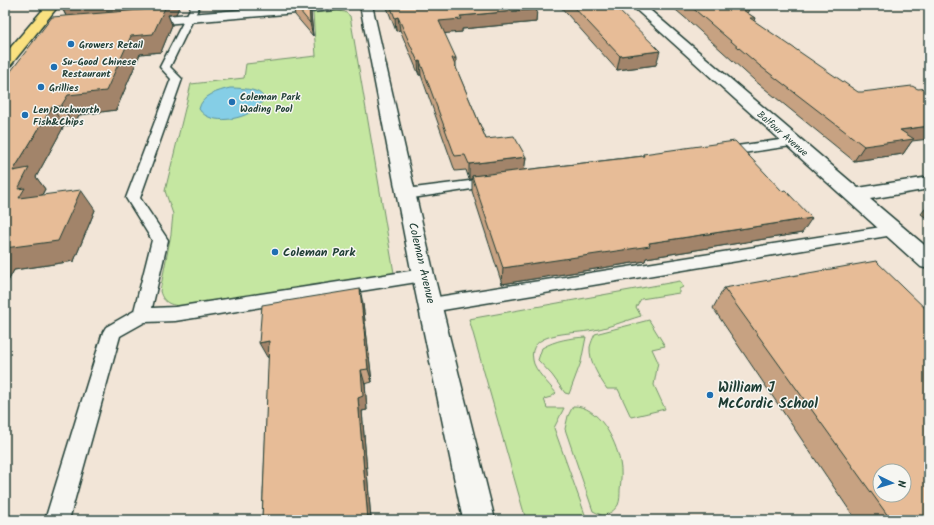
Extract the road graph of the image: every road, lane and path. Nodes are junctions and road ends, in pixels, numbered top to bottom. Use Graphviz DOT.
graph roads {
  1 [pos="53,5"];
  2 [pos="344,5"];
  3 [pos="366,5"];
  4 [pos="637,5"];
  5 [pos="193,11"];
  6 [pos="130,23"];
  7 [pos="45,30"];
  8 [pos="30,32"];
  9 [pos="5,63"];
  10 [pos="794,142"];
  11 [pos="709,154"];
  12 [pos="507,180"];
  13 [pos="929,183"];
  14 [pos="406,194"];
  15 [pos="854,195"];
  16 [pos="894,230"];
  17 [pos="929,261"];
  18 [pos="423,275"];
  19 [pos="431,304"];
  20 [pos="142,315"];
  21 [pos="57,520"];
  22 [pos="479,520"];
  1 -- 8 [label="main road"];
  2 -- 5 [label="street"];
  3 -- 14 [label="street, Coleman Avenue"];
  4 -- 10 [label="street, Balfour Avenue"];
  5 -- 6 [label="street"];
  5 -- 20 [label="lane"];
  7 -- 8 [label="street"];
  8 -- 9 [label="main road"];
  10 -- 11 [label="lane"];
  10 -- 15 [label="street, Balfour Avenue"];
  12 -- 14 [label="lane"];
  13 -- 15 [label="street"];
  14 -- 18 [label="street, Coleman Avenue"];
  15 -- 16 [label="street, Balfour Avenue"];
  16 -- 17 [label="street, Balfour Avenue"];
  16 -- 19 [label="lane"];
  18 -- 19 [label="street, Coleman Avenue"];
  18 -- 20 [label="lane"];
  19 -- 22 [label="street, Coleman Avenue"];
  20 -- 21 [label="lane"];
}
